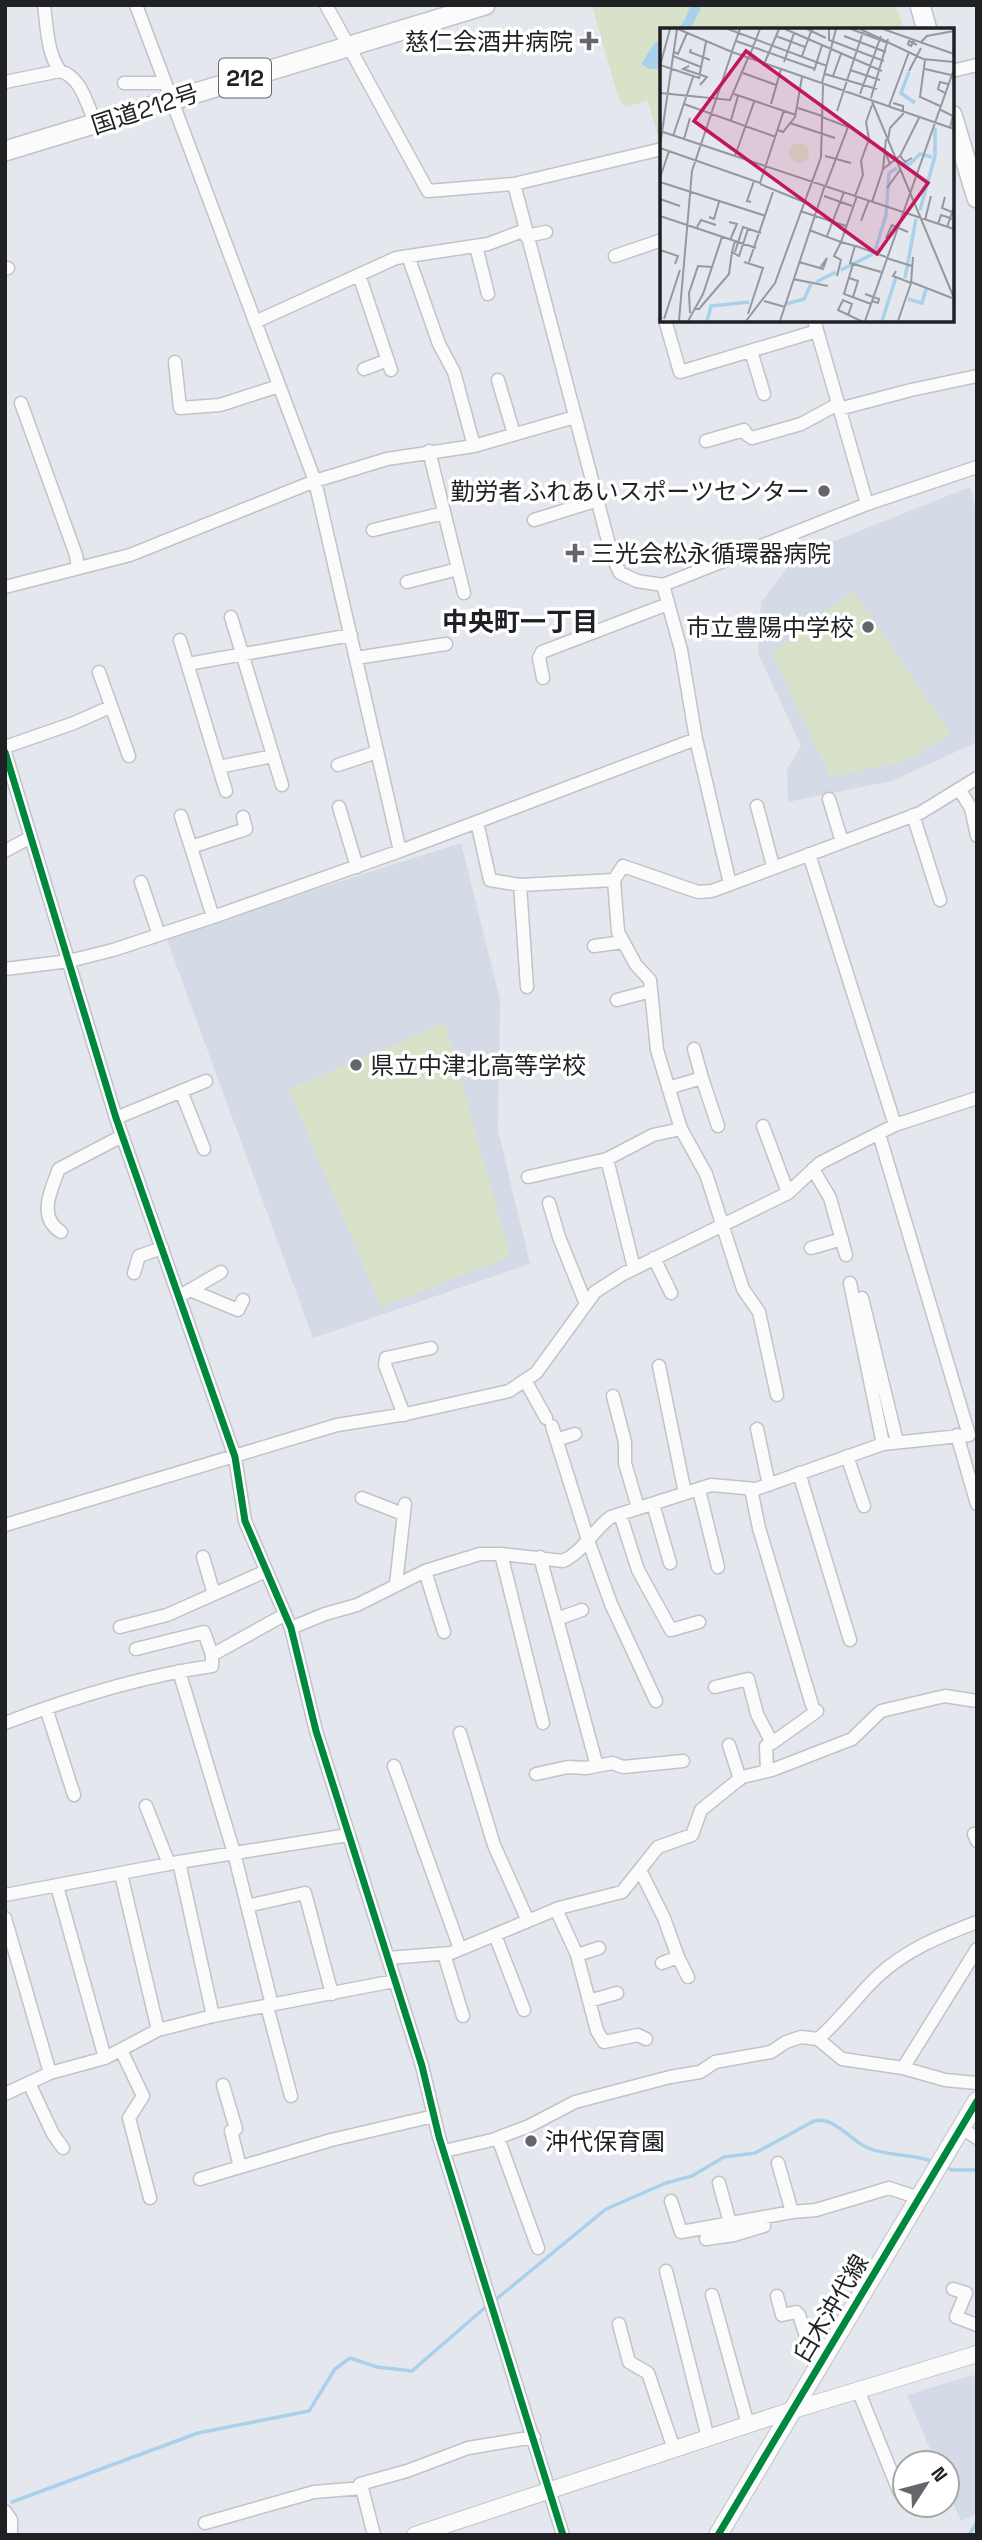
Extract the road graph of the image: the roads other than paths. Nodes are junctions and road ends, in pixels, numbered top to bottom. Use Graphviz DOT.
graph roads {
  1 [pos="44,5"];
  2 [pos="136,5"];
  3 [pos="326,5"];
  4 [pos="485,5"];
  5 [pos="919,5"];
  6 [pos="926,28"];
  7 [pos="348,47"];
  8 [pos="977,65"];
  9 [pos="60,71"];
  10 [pos="954,71"];
  11 [pos="5,82"];
  12 [pos="124,83"];
  13 [pos="167,92"];
  14 [pos="954,122"];
  15 [pos="96,124"];
  16 [pos="660,149"];
  17 [pos="5,151"];
  18 [pos="514,184"];
  19 [pos="977,198"];
  20 [pos="547,232"];
  21 [pos="526,233"];
  22 [pos="660,241"];
  23 [pos="476,246"];
  24 [pos="408,256"];
  25 [pos="615,256"];
  26 [pos="359,275"];
  27 [pos="488,294"];
  28 [pos="255,322"];
  29 [pos="666,322"];
  30 [pos="815,326"];
  31 [pos="751,351"];
  32 [pos="175,362"];
  33 [pos="364,369"];
  34 [pos="977,376"];
  35 [pos="498,380"];
  36 [pos="279,386"];
  37 [pos="764,394"];
  38 [pos="21,403"];
  39 [pos="839,407"];
  40 [pos="575,417"];
  41 [pos="514,434"];
  42 [pos="706,441"];
  43 [pos="474,446"];
  44 [pos="429,451"];
  45 [pos="977,467"];
  46 [pos="315,481"];
  47 [pos="598,500"];
  48 [pos="867,504"];
  49 [pos="444,513"];
  50 [pos="534,520"];
  51 [pos="373,530"];
  52 [pos="78,568"];
  53 [pos="458,569"];
  54 [pos="407,582"];
  55 [pos="663,585"];
  56 [pos="5,587"];
  57 [pos="464,593"];
  58 [pos="668,604"];
  59 [pos="231,617"];
  60 [pos="351,635"];
  61 [pos="180,640"];
  62 [pos="446,644"];
  63 [pos="243,654"];
  64 [pos="356,658"];
  65 [pos="188,664"];
  66 [pos="99,672"];
  67 [pos="543,678"];
  68 [pos="110,707"];
  69 [pos="696,739"];
  70 [pos="5,750"];
  71 [pos="377,752"];
  72 [pos="128,756"];
  73 [pos="273,756"];
  74 [pos="338,765"];
  75 [pos="219,767"];
  76 [pos="977,778"];
  77 [pos="282,785"];
  78 [pos="959,789"];
  79 [pos="226,791"];
  80 [pos="829,799"];
  81 [pos="757,806"];
  82 [pos="338,807"];
  83 [pos="914,815"];
  84 [pos="181,816"];
  85 [pos="243,817"];
  86 [pos="477,822"];
  87 [pos="977,836"];
  88 [pos="31,837"];
  89 [pos="842,842"];
  90 [pos="191,847"];
  91 [pos="5,851"];
  92 [pos="400,851"];
  93 [pos="809,854"];
  94 [pos="773,866"];
  95 [pos="357,867"];
  96 [pos="614,880"];
  97 [pos="141,882"];
  98 [pos="730,884"];
  99 [pos="520,885"];
  100 [pos="940,901"];
  101 [pos="213,917"];
  102 [pos="159,935"];
  103 [pos="623,942"];
  104 [pos="594,946"];
  105 [pos="69,961"];
  106 [pos="5,969"];
  107 [pos="527,987"];
  108 [pos="651,991"];
  109 [pos="617,1000"];
  110 [pos="694,1049"];
  111 [pos="702,1078"];
  112 [pos="206,1081"];
  113 [pos="668,1088"];
  114 [pos="181,1091"];
  115 [pos="977,1098"];
  116 [pos="116,1118"];
  117 [pos="895,1125"];
  118 [pos="718,1126"];
  119 [pos="763,1126"];
  120 [pos="681,1129"];
  121 [pos="879,1134"];
  122 [pos="122,1136"];
  123 [pos="204,1149"];
  124 [pos="607,1158"];
  125 [pos="813,1169"];
  126 [pos="528,1177"];
  127 [pos="788,1193"];
  128 [pos="549,1203"];
  129 [pos="723,1226"];
  130 [pos="61,1232"];
  131 [pos="842,1240"];
  132 [pos="162,1248"];
  133 [pos="811,1248"];
  134 [pos="846,1255"];
  135 [pos="654,1258"];
  136 [pos="634,1268"];
  137 [pos="221,1272"];
  138 [pos="134,1273"];
  139 [pos="850,1283"];
  140 [pos="184,1293"];
  141 [pos="671,1293"];
  142 [pos="862,1298"];
  143 [pos="243,1300"];
  144 [pos="586,1304"];
  145 [pos="431,1348"];
  146 [pos="659,1366"];
  147 [pos="525,1380"];
  148 [pos="777,1395"];
  149 [pos="613,1396"];
  150 [pos="404,1415"];
  151 [pos="757,1429"];
  152 [pos="575,1434"];
  153 [pos="967,1434"];
  154 [pos="556,1440"];
  155 [pos="897,1442"];
  156 [pos="883,1444"];
  157 [pos="847,1456"];
  158 [pos="235,1457"];
  159 [pos="799,1473"];
  160 [pos="973,1475"];
  161 [pos="769,1485"];
  162 [pos="751,1489"];
  163 [pos="699,1490"];
  164 [pos="685,1493"];
  165 [pos="362,1498"];
  166 [pos="653,1504"];
  167 [pos="977,1504"];
  168 [pos="864,1506"];
  169 [pos="638,1508"];
  170 [pos="620,1514"];
  171 [pos="5,1525"];
  172 [pos="588,1540"];
  173 [pos="501,1553"];
  174 [pos="540,1557"];
  175 [pos="203,1558"];
  176 [pos="670,1563"];
  177 [pos="718,1567"];
  178 [pos="266,1571"];
  179 [pos="425,1571"];
  180 [pos="397,1584"];
  181 [pos="215,1594"];
  182 [pos="582,1610"];
  183 [pos="284,1615"];
  184 [pos="557,1619"];
  185 [pos="699,1622"];
  186 [pos="120,1627"];
  187 [pos="291,1628"];
  188 [pos="444,1632"];
  189 [pos="850,1640"];
  190 [pos="136,1649"];
  191 [pos="212,1655"];
  192 [pos="179,1671"];
  193 [pos="715,1687"];
  194 [pos="656,1701"];
  195 [pos="977,1701"];
  196 [pos="46,1708"];
  197 [pos="5,1723"];
  198 [pos="543,1723"];
  199 [pos="460,1733"];
  200 [pos="772,1742"];
  201 [pos="729,1745"];
  202 [pos="683,1761"];
  203 [pos="394,1766"];
  204 [pos="597,1766"];
  205 [pos="542,1769"];
  206 [pos="767,1771"];
  207 [pos="740,1779"];
  208 [pos="74,1796"];
  209 [pos="146,1806"];
  210 [pos="348,1835"];
  211 [pos="234,1853"];
  212 [pos="174,1863"];
  213 [pos="640,1870"];
  214 [pos="121,1874"];
  215 [pos="57,1886"];
  216 [pos="5,1895"];
  217 [pos="247,1906"];
  218 [pos="556,1909"];
  219 [pos="5,1917"];
  220 [pos="528,1921"];
  221 [pos="977,1922"];
  222 [pos="495,1935"];
  223 [pos="599,1948"];
  224 [pos="460,1949"];
  225 [pos="977,1949"];
  226 [pos="444,1954"];
  227 [pos="577,1955"];
  228 [pos="678,1957"];
  229 [pos="388,1958"];
  230 [pos="662,1963"];
  231 [pos="688,1977"];
  232 [pos="394,1981"];
  233 [pos="617,1993"];
  234 [pos="332,1994"];
  235 [pos="589,2001"];
  236 [pos="269,2006"];
  237 [pos="524,2010"];
  238 [pos="463,2016"];
  239 [pos="213,2017"];
  240 [pos="158,2030"];
  241 [pos="646,2039"];
  242 [pos="818,2039"];
  243 [pos="121,2050"];
  244 [pos="105,2058"];
  245 [pos="903,2068"];
  246 [pos="50,2073"];
  247 [pos="29,2083"];
  248 [pos="977,2083"];
  249 [pos="223,2085"];
  250 [pos="5,2094"];
  251 [pos="291,2096"];
  252 [pos="977,2101"];
  253 [pos="434,2116"];
  254 [pos="961,2128"];
  255 [pos="498,2138"];
  256 [pos="977,2138"];
  257 [pos="63,2148"];
  258 [pos="444,2151"];
  259 [pos="778,2162"];
  260 [pos="240,2167"];
  261 [pos="200,2179"];
  262 [pos="719,2183"];
  263 [pos="150,2198"];
  264 [pos="919,2198"];
  265 [pos="671,2202"];
  266 [pos="792,2212"];
  267 [pos="763,2218"];
  268 [pos="730,2224"];
  269 [pos="706,2239"];
  270 [pos="538,2248"];
  271 [pos="666,2271"];
  272 [pos="953,2289"];
  273 [pos="712,2295"];
  274 [pos="776,2296"];
  275 [pos="620,2324"];
  276 [pos="977,2325"];
  277 [pos="977,2354"];
  278 [pos="817,2370"];
  279 [pos="858,2390"];
  280 [pos="792,2410"];
  281 [pos="748,2424"];
  282 [pos="534,2437"];
  283 [pos="708,2438"];
  284 [pos="674,2449"];
  285 [pos="891,2471"];
  286 [pos="362,2488"];
  287 [pos="551,2490"];
  288 [pos="5,2511"];
  289 [pos="205,2523"];
  290 [pos="449,2530"];
  291 [pos="11,2535"];
  292 [pos="374,2535"];
  293 [pos="415,2535"];
  294 [pos="563,2535"];
  295 [pos="718,2535"];
  1 -- 9 [label="street"];
  2 -- 13 [label="street"];
  3 -- 7 [label="street"];
  4 -- 7 [label="highway, 国道212号 / 212"];
  5 -- 6 [label="highway"];
  7 -- 13 [label="highway, 国道212号 / 212"];
  7 -- 18 [label="street"];
  8 -- 10 [label="street"];
  9 -- 11 [label="street"];
  9 -- 15 [label="street"];
  12 -- 13 [label="street"];
  13 -- 15 [label="highway, 国道212号 / 212"];
  13 -- 28 [label="street"];
  14 -- 19 [label="highway"];
  15 -- 17 [label="highway, 国道212号 / 212"];
  16 -- 18 [label="street"];
  18 -- 21 [label="street"];
  20 -- 21 [label="street"];
  21 -- 23 [label="street"];
  21 -- 40 [label="street"];
  22 -- 25 [label="street"];
  23 -- 24 [label="street"];
  23 -- 27 [label="street"];
  24 -- 26 [label="street"];
  24 -- 43 [label="street"];
  26 -- 28 [label="street"];
  26 -- 33 [label="street"];
  28 -- 36 [label="street"];
  29 -- 31 [label="street"];
  30 -- 31 [label="street"];
  30 -- 39 [label="street"];
  31 -- 37 [label="street"];
  32 -- 36 [label="street"];
  34 -- 39 [label="street"];
  35 -- 41 [label="street"];
  36 -- 46 [label="street"];
  38 -- 52 [label="street"];
  39 -- 42 [label="street"];
  39 -- 48 [label="street"];
  40 -- 41 [label="street"];
  40 -- 47 [label="street"];
  41 -- 43 [label="street"];
  43 -- 44 [label="street"];
  44 -- 46 [label="street"];
  44 -- 49 [label="street"];
  45 -- 48 [label="street"];
  46 -- 52 [label="street"];
  46 -- 60 [label="street"];
  47 -- 50 [label="street"];
  47 -- 55 [label="street"];
  48 -- 55 [label="street"];
  49 -- 51 [label="street"];
  49 -- 53 [label="street"];
  52 -- 56 [label="street"];
  53 -- 54 [label="street"];
  53 -- 57 [label="street"];
  55 -- 58 [label="street"];
  58 -- 67 [label="street"];
  58 -- 69 [label="street"];
  59 -- 63 [label="street"];
  60 -- 63 [label="street"];
  60 -- 64 [label="street"];
  61 -- 65 [label="street"];
  62 -- 64 [label="street"];
  63 -- 65 [label="street"];
  63 -- 73 [label="street"];
  64 -- 71 [label="street"];
  65 -- 75 [label="street"];
  66 -- 68 [label="street"];
  68 -- 70 [label="street"];
  68 -- 72 [label="street"];
  69 -- 86 [label="street"];
  69 -- 98 [label="street"];
  70 -- 88 [label="street"];
  71 -- 74 [label="street"];
  71 -- 92 [label="street"];
  73 -- 75 [label="street"];
  73 -- 77 [label="street"];
  75 -- 79 [label="street"];
  76 -- 78 [label="street"];
  78 -- 83 [label="street"];
  78 -- 87 [label="street"];
  80 -- 89 [label="street"];
  81 -- 94 [label="street"];
  82 -- 95 [label="street"];
  83 -- 89 [label="street"];
  83 -- 100 [label="street"];
  84 -- 90 [label="street"];
  85 -- 90 [label="street"];
  86 -- 92 [label="street"];
  86 -- 99 [label="street"];
  88 -- 91 [label="street"];
  88 -- 105 [label="street"];
  89 -- 93 [label="street"];
  90 -- 101 [label="street"];
  92 -- 95 [label="street"];
  93 -- 94 [label="street"];
  93 -- 117 [label="street"];
  94 -- 98 [label="street"];
  95 -- 101 [label="street"];
  96 -- 98 [label="street"];
  96 -- 99 [label="street"];
  96 -- 103 [label="street"];
  97 -- 102 [label="street"];
  99 -- 107 [label="street"];
  101 -- 102 [label="street"];
  102 -- 105 [label="street"];
  103 -- 104 [label="street"];
  103 -- 108 [label="street"];
  105 -- 106 [label="street"];
  105 -- 116 [label="street"];
  108 -- 109 [label="street"];
  108 -- 113 [label="street"];
  110 -- 111 [label="street"];
  111 -- 113 [label="street"];
  111 -- 118 [label="street"];
  112 -- 114 [label="street"];
  113 -- 120 [label="street"];
  114 -- 116 [label="street"];
  114 -- 123 [label="street"];
  115 -- 117 [label="street"];
  116 -- 122 [label="street"];
  117 -- 121 [label="street"];
  119 -- 127 [label="street"];
  120 -- 124 [label="street"];
  120 -- 129 [label="street"];
  121 -- 125 [label="street"];
  121 -- 153 [label="street"];
  122 -- 130 [label="street"];
  122 -- 132 [label="street"];
  124 -- 126 [label="street"];
  124 -- 136 [label="street"];
  125 -- 127 [label="street"];
  125 -- 131 [label="street"];
  127 -- 129 [label="street"];
  128 -- 144 [label="street"];
  129 -- 135 [label="street"];
  129 -- 148 [label="street"];
  131 -- 133 [label="street"];
  131 -- 134 [label="street"];
  132 -- 138 [label="street"];
  132 -- 140 [label="street"];
  135 -- 136 [label="street"];
  135 -- 141 [label="street"];
  136 -- 144 [label="street"];
  137 -- 140 [label="street"];
  139 -- 156 [label="street"];
  140 -- 143 [label="street"];
  140 -- 158 [label="street"];
  142 -- 155 [label="street"];
  144 -- 147 [label="street"];
  145 -- 150 [label="street"];
  146 -- 164 [label="street"];
  147 -- 150 [label="street"];
  147 -- 154 [label="street"];
  149 -- 169 [label="street"];
  150 -- 158 [label="street"];
  151 -- 161 [label="street"];
  152 -- 154 [label="street"];
  153 -- 155 [label="street"];
  153 -- 160 [label="street"];
  154 -- 172 [label="street"];
  155 -- 156 [label="street"];
  156 -- 157 [label="street"];
  157 -- 159 [label="street"];
  157 -- 168 [label="street"];
  158 -- 171 [label="street"];
  158 -- 178 [label="street"];
  159 -- 161 [label="street"];
  159 -- 189 [label="street"];
  160 -- 167 [label="street"];
  161 -- 162 [label="street"];
  162 -- 163 [label="street"];
  162 -- 200 [label="street"];
  163 -- 164 [label="street"];
  163 -- 177 [label="street"];
  164 -- 166 [label="street"];
  165 -- 180 [label="street"];
  166 -- 169 [label="street"];
  166 -- 176 [label="street"];
  169 -- 170 [label="street"];
  170 -- 172 [label="street"];
  170 -- 185 [label="street"];
  172 -- 174 [label="street"];
  172 -- 194 [label="street"];
  173 -- 174 [label="street"];
  173 -- 179 [label="street"];
  173 -- 198 [label="street"];
  174 -- 184 [label="street"];
  175 -- 181 [label="street"];
  178 -- 181 [label="street"];
  178 -- 183 [label="street"];
  179 -- 180 [label="street"];
  179 -- 188 [label="street"];
  180 -- 187 [label="street"];
  181 -- 186 [label="street"];
  182 -- 184 [label="street"];
  183 -- 187 [label="street"];
  183 -- 191 [label="street"];
  184 -- 204 [label="street"];
  187 -- 210 [label="street"];
  190 -- 191 [label="street"];
  191 -- 192 [label="street"];
  192 -- 196 [label="street"];
  192 -- 211 [label="street"];
  193 -- 200 [label="street"];
  195 -- 206 [label="street"];
  196 -- 197 [label="street"];
  196 -- 208 [label="street"];
  199 -- 220 [label="street"];
  200 -- 206 [label="street"];
  201 -- 207 [label="street"];
  202 -- 204 [label="street"];
  203 -- 224 [label="street"];
  204 -- 205 [label="street"];
  206 -- 207 [label="street"];
  207 -- 213 [label="street"];
  209 -- 212 [label="street"];
  210 -- 211 [label="street"];
  210 -- 229 [label="street"];
  211 -- 212 [label="street"];
  211 -- 217 [label="street"];
  212 -- 214 [label="street"];
  212 -- 239 [label="street"];
  213 -- 218 [label="street"];
  213 -- 228 [label="street"];
  214 -- 215 [label="street"];
  214 -- 240 [label="street"];
  215 -- 216 [label="street"];
  215 -- 244 [label="street"];
  217 -- 234 [label="street"];
  217 -- 236 [label="street"];
  218 -- 220 [label="street"];
  218 -- 227 [label="street"];
  219 -- 246 [label="street"];
  220 -- 222 [label="street"];
  221 -- 242 [label="street"];
  222 -- 224 [label="street"];
  222 -- 237 [label="street"];
  223 -- 227 [label="street"];
  224 -- 226 [label="street"];
  225 -- 245 [label="street"];
  226 -- 229 [label="street"];
  226 -- 238 [label="street"];
  227 -- 235 [label="street"];
  228 -- 230 [label="street"];
  228 -- 231 [label="street"];
  229 -- 232 [label="street"];
  232 -- 234 [label="street"];
  232 -- 253 [label="street"];
  233 -- 235 [label="street"];
  234 -- 236 [label="street"];
  235 -- 241 [label="street"];
  236 -- 239 [label="street"];
  236 -- 251 [label="street"];
  239 -- 240 [label="street"];
  240 -- 243 [label="street"];
  242 -- 245 [label="street"];
  242 -- 255 [label="street"];
  243 -- 244 [label="street"];
  243 -- 263 [label="street"];
  244 -- 246 [label="street"];
  245 -- 248 [label="street"];
  246 -- 247 [label="street"];
  247 -- 250 [label="street"];
  247 -- 257 [label="street"];
  249 -- 260 [label="street"];
  252 -- 254 [label="main road, 臼木沖代線"];
  253 -- 258 [label="street"];
  253 -- 260 [label="street"];
  254 -- 256 [label="street"];
  254 -- 264 [label="main road, 臼木沖代線"];
  255 -- 258 [label="street"];
  255 -- 270 [label="street"];
  258 -- 282 [label="street"];
  259 -- 266 [label="street"];
  260 -- 261 [label="street"];
  262 -- 268 [label="street"];
  264 -- 266 [label="street"];
  264 -- 278 [label="main road, 臼木沖代線"];
  265 -- 268 [label="street"];
  266 -- 267 [label="street"];
  267 -- 268 [label="street"];
  267 -- 269 [label="street"];
  271 -- 283 [label="street"];
  272 -- 276 [label="street"];
  273 -- 281 [label="street"];
  274 -- 278 [label="street"];
  275 -- 284 [label="street"];
  277 -- 279 [label="street"];
  278 -- 280 [label="main road, 臼木沖代線"];
  279 -- 280 [label="street"];
  279 -- 285 [label="street"];
  280 -- 281 [label="street"];
  280 -- 295 [label="main road, 臼木沖代線"];
  281 -- 283 [label="street"];
  282 -- 286 [label="street"];
  282 -- 287 [label="street"];
  283 -- 284 [label="street"];
  284 -- 287 [label="street"];
  286 -- 289 [label="street"];
  286 -- 292 [label="street"];
  287 -- 290 [label="street"];
  287 -- 294 [label="street"];
  288 -- 291 [label="street"];
  290 -- 293 [label="street"];
}
